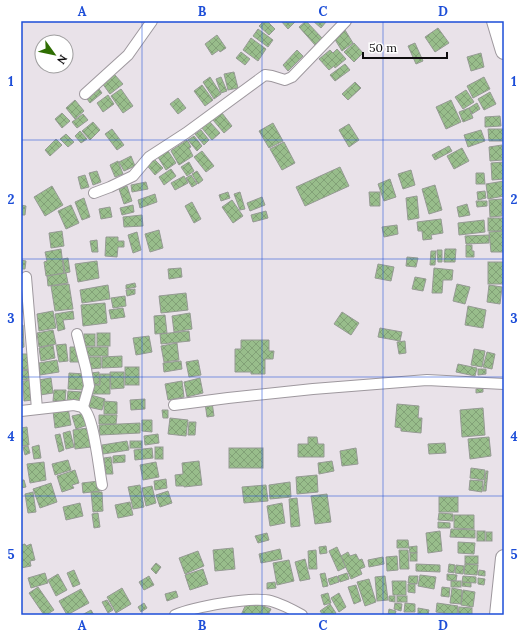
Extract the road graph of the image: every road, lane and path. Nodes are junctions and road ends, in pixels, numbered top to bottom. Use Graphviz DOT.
graph roads {
  1 [pos="152,21"];
  2 [pos="346,21"];
  3 [pos="495,21"];
  4 [pos="504,51"];
  5 [pos="84,94"];
  6 [pos="94,192"];
  7 [pos="26,277"];
  8 [pos="77,334"];
  9 [pos="504,384"];
  10 [pos="174,405"];
  11 [pos="83,407"];
  12 [pos="38,409"];
  13 [pos="21,412"];
  14 [pos="102,485"];
  15 [pos="504,558"];
  16 [pos="175,615"];
  17 [pos="302,615"];
  18 [pos="498,615"];
  1 -- 5 [label="street"];
  2 -- 6 [label="street"];
  3 -- 4 [label="main road"];
  7 -- 12 [label="street"];
  8 -- 11 [label="street"];
  9 -- 10 [label="street"];
  11 -- 12 [label="street"];
  11 -- 14 [label="street"];
  12 -- 13 [label="street"];
  15 -- 18 [label="main road"];
  16 -- 17 [label="street"];
}
